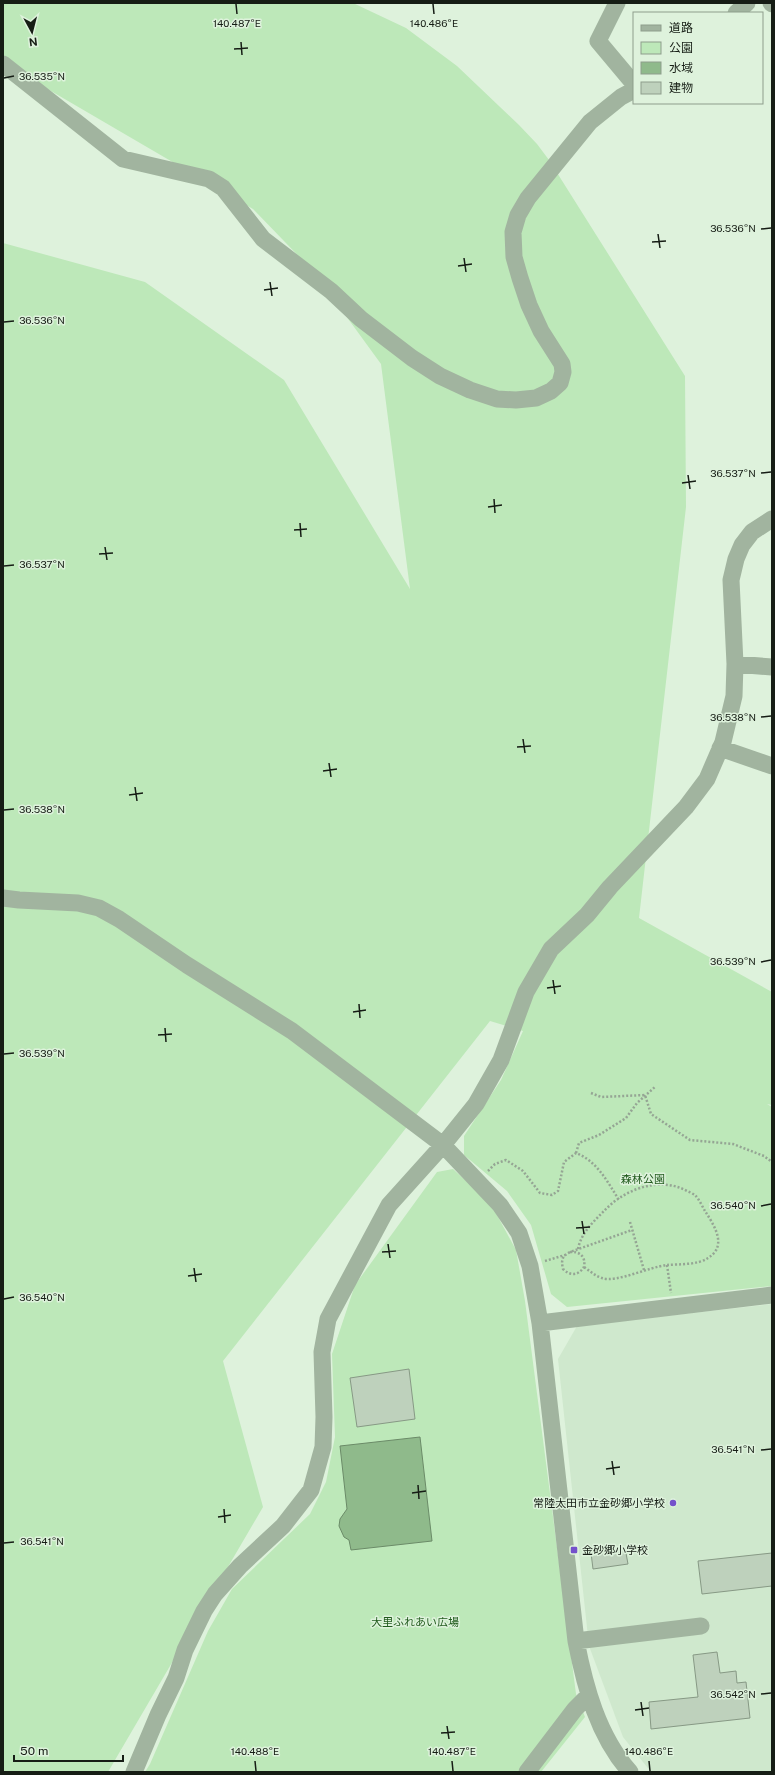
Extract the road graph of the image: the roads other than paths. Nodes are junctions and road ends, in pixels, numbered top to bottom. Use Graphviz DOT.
graph roads {
  1 [pos="617,3"];
  2 [pos="747,3"];
  3 [pos="737,12"];
  4 [pos="3,64"];
  5 [pos="633,83"];
  6 [pos="633,91"];
  7 [pos="772,519"];
  8 [pos="736,664"];
  9 [pos="772,667"];
  10 [pos="720,748"];
  11 [pos="772,766"];
  12 [pos="3,898"];
  13 [pos="443,1145"];
  14 [pos="772,1294"];
  15 [pos="540,1323"];
  16 [pos="701,1626"];
  17 [pos="576,1641"];
  18 [pos="588,1696"];
  19 [pos="134,1772"];
  20 [pos="528,1772"];
  21 [pos="630,1772"];
  1 -- 5 [label="street"];
  2 -- 3 [label="street"];
  4 -- 6 [label="street"];
  7 -- 8 [label="street"];
  8 -- 9 [label="street"];
  8 -- 10 [label="street"];
  10 -- 11 [label="street"];
  10 -- 13 [label="street"];
  12 -- 13 [label="street"];
  13 -- 15 [label="street"];
  13 -- 19 [label="street"];
  14 -- 15 [label="street"];
  15 -- 17 [label="street"];
  16 -- 17 [label="street"];
  17 -- 18 [label="street"];
  18 -- 20 [label="street"];
  18 -- 21 [label="street"];
}
